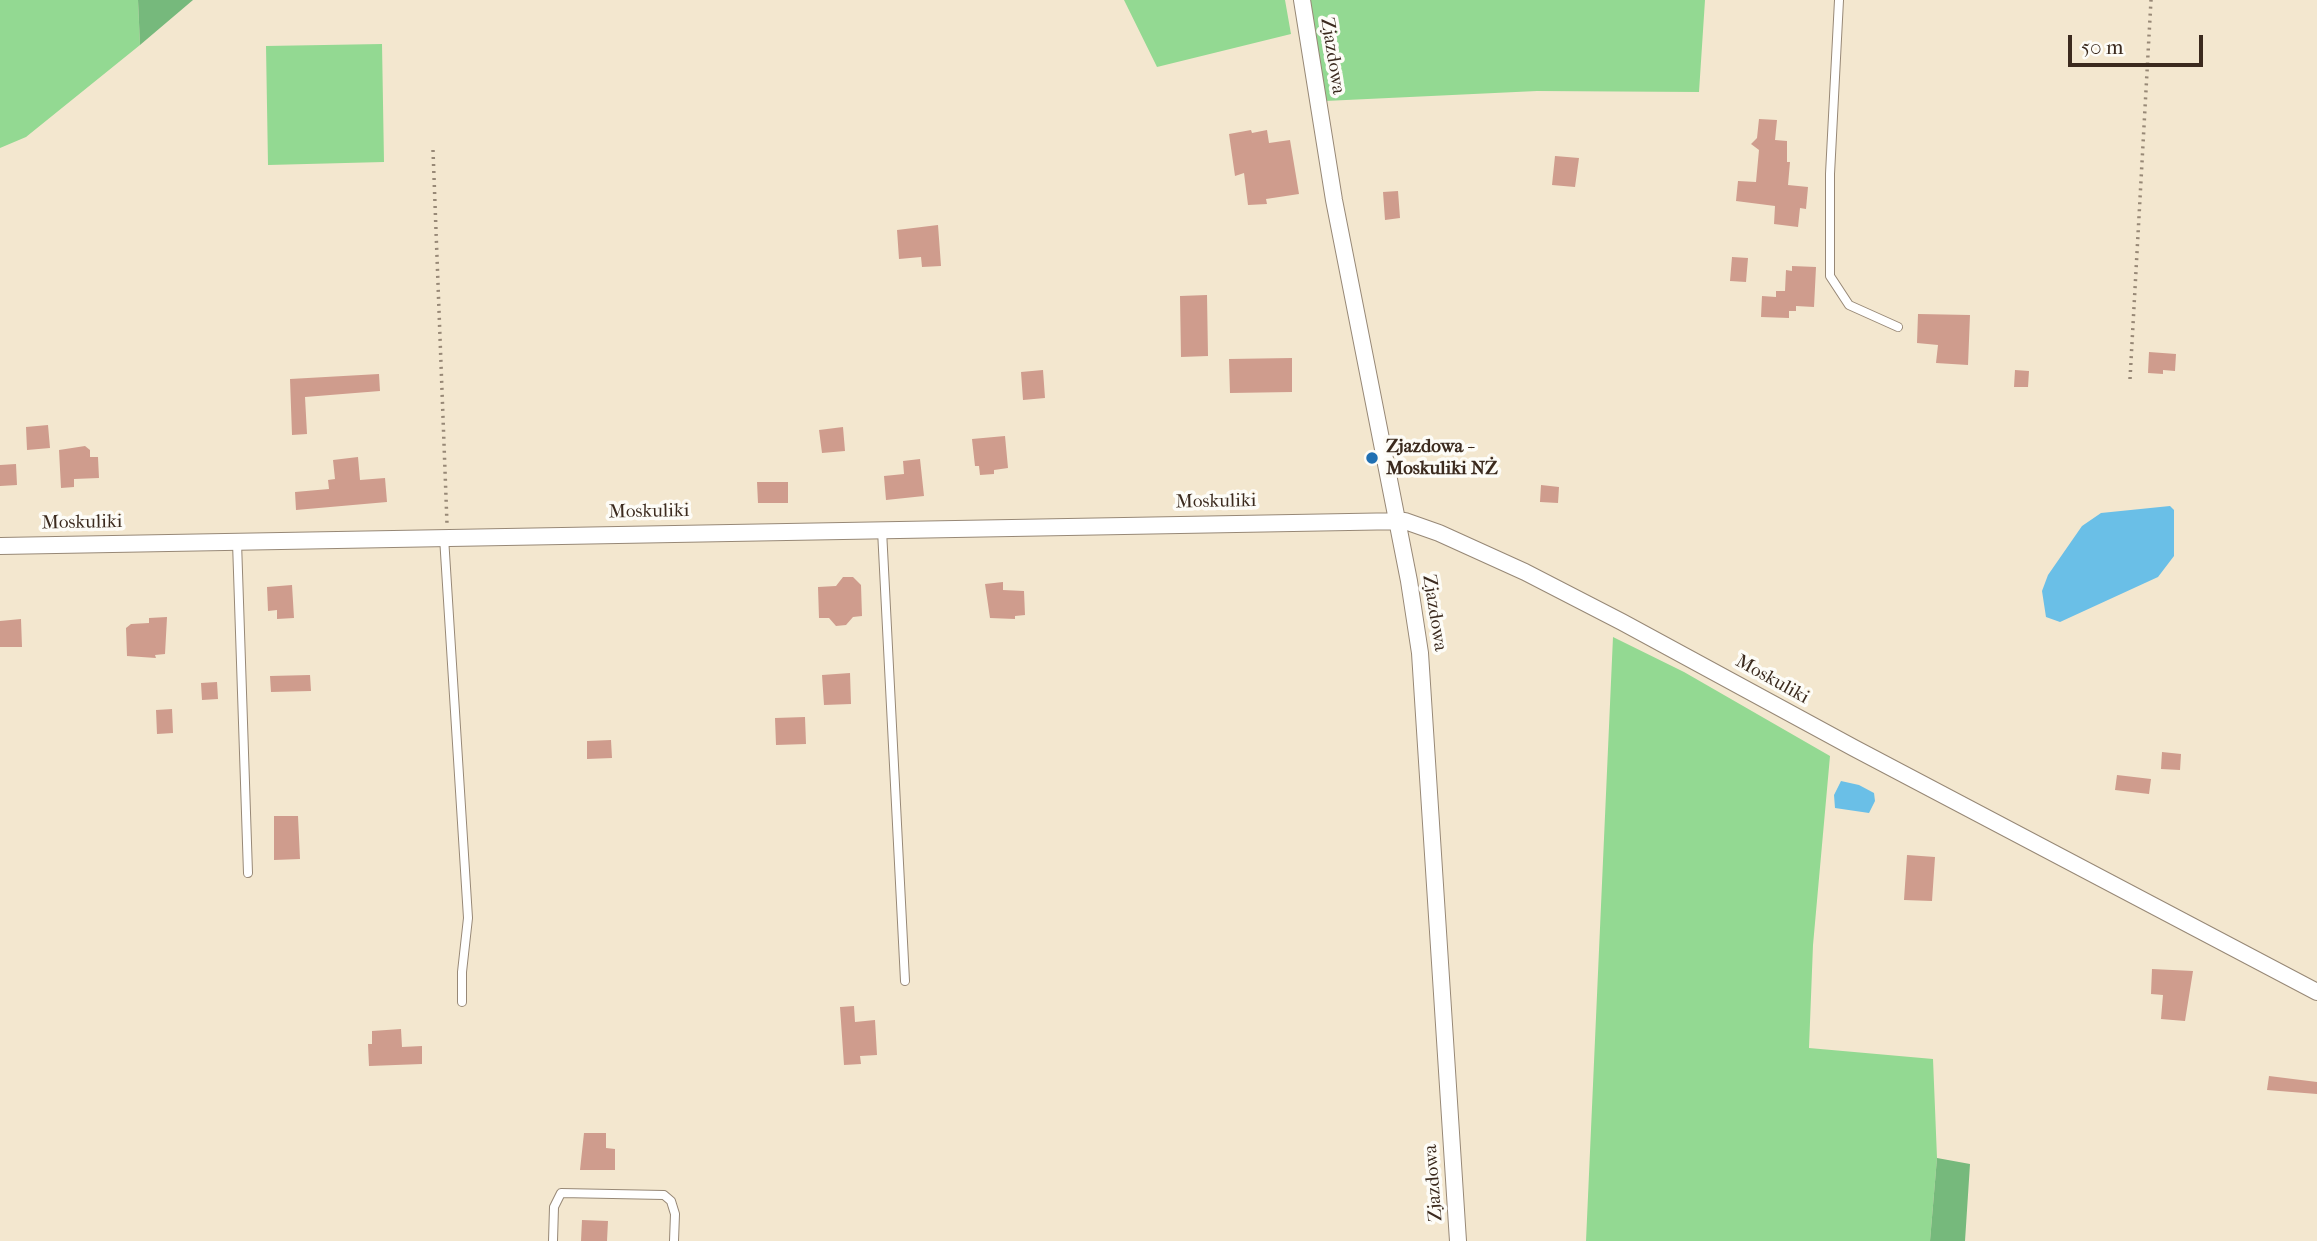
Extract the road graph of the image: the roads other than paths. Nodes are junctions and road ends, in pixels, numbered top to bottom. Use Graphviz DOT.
graph roads {
  1 [pos="1302,0"];
  2 [pos="1839,0"];
  3 [pos="1899,327"];
  4 [pos="1396,521"];
  5 [pos="882,530"];
  6 [pos="446,537"];
  7 [pos="237,542"];
  8 [pos="0,546"];
  9 [pos="248,873"];
  10 [pos="905,981"];
  11 [pos="2317,992"];
  12 [pos="462,1002"];
  13 [pos="553,1241"];
  14 [pos="674,1241"];
  15 [pos="1458,1241"];
  1 -- 4 [label="street, Zjazdowa"];
  2 -- 3 [label="lane"];
  4 -- 5 [label="street, Moskuliki"];
  4 -- 11 [label="street, Moskuliki"];
  4 -- 15 [label="street, Zjazdowa"];
  5 -- 6 [label="street, Moskuliki"];
  5 -- 10 [label="lane"];
  6 -- 7 [label="street, Moskuliki"];
  6 -- 12 [label="lane"];
  7 -- 8 [label="street, Moskuliki"];
  7 -- 9 [label="lane"];
  13 -- 14 [label="lane"];
}
